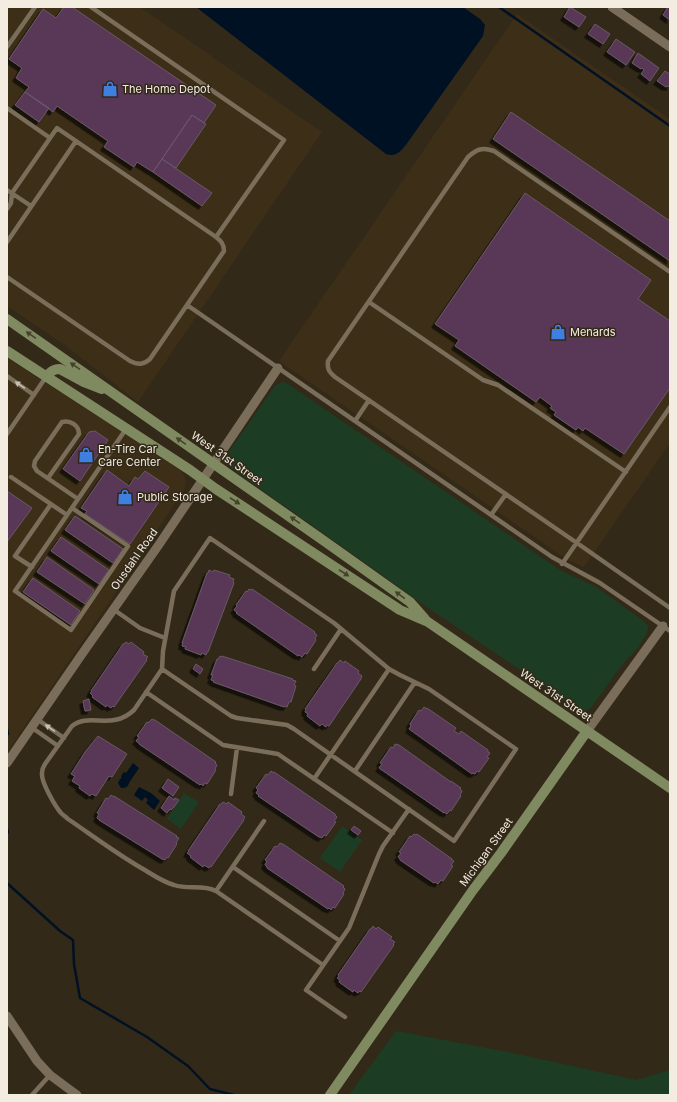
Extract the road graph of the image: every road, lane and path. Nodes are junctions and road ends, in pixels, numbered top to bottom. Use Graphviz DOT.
graph roads {
  1 [pos="35,7"];
  2 [pos="91,7"];
  3 [pos="612,7"];
  4 [pos="7,47"];
  5 [pos="670,47"];
  6 [pos="7,108"];
  7 [pos="50,138"];
  8 [pos="76,141"];
  9 [pos="7,190"];
  10 [pos="10,194"];
  11 [pos="31,206"];
  12 [pos="7,209"];
  13 [pos="216,237"];
  14 [pos="7,242"];
  15 [pos="670,272"];
  16 [pos="7,277"];
  17 [pos="369,302"];
  18 [pos="187,306"];
  19 [pos="7,319"];
  20 [pos="7,351"];
  21 [pos="278,368"];
  22 [pos="7,376"];
  23 [pos="46,377"];
  24 [pos="34,395"];
  25 [pos="116,395"];
  26 [pos="369,400"];
  27 [pos="670,407"];
  28 [pos="355,421"];
  29 [pos="126,429"];
  30 [pos="7,434"];
  31 [pos="213,464"];
  32 [pos="626,472"];
  33 [pos="11,477"];
  34 [pos="48,478"];
  35 [pos="203,479"];
  36 [pos="506,494"];
  37 [pos="78,499"];
  38 [pos="51,504"];
  39 [pos="72,508"];
  40 [pos="67,515"];
  41 [pos="491,515"];
  42 [pos="577,543"];
  43 [pos="562,564"];
  44 [pos="32,567"];
  45 [pos="670,608"];
  46 [pos="113,610"];
  47 [pos="428,622"];
  48 [pos="666,628"];
  49 [pos="341,630"];
  50 [pos="165,638"];
  51 [pos="162,668"];
  52 [pos="314,669"];
  53 [pos="390,669"];
  54 [pos="415,682"];
  55 [pos="146,692"];
  56 [pos="37,719"];
  57 [pos="31,727"];
  58 [pos="587,731"];
  59 [pos="64,738"];
  60 [pos="58,746"];
  61 [pos="237,748"];
  62 [pos="10,752"];
  63 [pos="330,754"];
  64 [pos="7,763"];
  65 [pos="355,771"];
  66 [pos="314,778"];
  67 [pos="670,788"];
  68 [pos="231,794"];
  69 [pos="409,809"];
  70 [pos="264,821"];
  71 [pos="392,833"];
  72 [pos="233,867"];
  73 [pos="216,891"];
  74 [pos="340,941"];
  75 [pos="323,965"];
  76 [pos="7,1016"];
  77 [pos="344,1017"];
  78 [pos="50,1075"];
  79 [pos="32,1095"];
  80 [pos="77,1095"];
  81 [pos="330,1095"];
  1 -- 4 [label="lane"];
  2 -- 13 [label="lane"];
  3 -- 5 [label="street"];
  6 -- 7 [label="lane"];
  7 -- 8 [label="lane"];
  7 -- 10 [label="lane"];
  8 -- 11 [label="lane"];
  8 -- 13 [label="lane"];
  9 -- 10 [label="lane"];
  10 -- 11 [label="lane"];
  10 -- 12 [label="lane"];
  11 -- 14 [label="lane"];
  13 -- 18 [label="lane"];
  15 -- 17 [label="lane"];
  16 -- 18 [label="lane"];
  17 -- 26 [label="lane"];
  17 -- 32 [label="lane"];
  18 -- 21 [label="lane"];
  25 -- 19 [label="main road, West 31st Street, one-way"];
  20 -- 23 [label="main road, West 31st Street"];
  21 -- 28 [label="lane"];
  21 -- 31 [label="street, Ousdahl Road"];
  24 -- 22 [label="lane, one-way"];
  23 -- 24 [label="lane"];
  23 -- 25 [label="main road"];
  23 -- 29 [label="main road, West 31st Street"];
  24 -- 30 [label="lane"];
  31 -- 25 [label="main road, West 31st Street, one-way"];
  26 -- 28 [label="lane"];
  26 -- 36 [label="lane"];
  27 -- 32 [label="lane"];
  28 -- 41 [label="lane"];
  29 -- 35 [label="main road, West 31st Street"];
  29 -- 37 [label="lane"];
  31 -- 35 [label="street, Ousdahl Road"];
  47 -- 31 [label="main road, West 31st Street, one-way"];
  32 -- 42 [label="lane"];
  33 -- 38 [label="lane"];
  34 -- 34 [label="lane"];
  34 -- 37 [label="lane"];
  35 -- 46 [label="street, Ousdahl Road"];
  35 -- 47 [label="main road, West 31st Street, one-way"];
  36 -- 41 [label="lane"];
  36 -- 42 [label="lane"];
  37 -- 39 [label="lane"];
  38 -- 40 [label="lane"];
  38 -- 44 [label="lane"];
  39 -- 40 [label="lane"];
  39 -- 44 [label="lane"];
  40 -- 44 [label="lane"];
  41 -- 43 [label="lane"];
  42 -- 43 [label="lane"];
  42 -- 45 [label="lane"];
  43 -- 48 [label="lane"];
  46 -- 50 [label="lane"];
  46 -- 56 [label="street, Ousdahl Road"];
  47 -- 58 [label="main road, West 31st Street"];
  48 -- 58 [label="street, Michigan Street"];
  49 -- 50 [label="lane"];
  49 -- 52 [label="lane"];
  49 -- 53 [label="lane"];
  50 -- 51 [label="lane"];
  51 -- 55 [label="lane"];
  51 -- 63 [label="lane"];
  53 -- 54 [label="lane"];
  53 -- 63 [label="lane"];
  54 -- 65 [label="lane"];
  54 -- 69 [label="lane"];
  55 -- 59 [label="lane"];
  55 -- 61 [label="lane"];
  56 -- 57 [label="street, Ousdahl Road"];
  59 -- 56 [label="lane, one-way"];
  57 -- 60 [label="lane"];
  57 -- 62 [label="street, Ousdahl Road"];
  58 -- 67 [label="main road, West 31st Street"];
  58 -- 81 [label="main road, Michigan Street"];
  59 -- 60 [label="lane"];
  60 -- 73 [label="lane"];
  61 -- 66 [label="lane"];
  61 -- 68 [label="lane"];
  62 -- 64 [label="street, Ousdahl Road"];
  63 -- 65 [label="lane"];
  63 -- 66 [label="lane"];
  65 -- 69 [label="lane"];
  66 -- 71 [label="lane"];
  69 -- 71 [label="lane"];
  70 -- 72 [label="lane"];
  71 -- 74 [label="lane"];
  72 -- 73 [label="lane"];
  72 -- 74 [label="lane"];
  73 -- 75 [label="lane"];
  74 -- 75 [label="lane"];
  75 -- 77 [label="lane"];
  76 -- 78 [label="street"];
  78 -- 79 [label="lane"];
  78 -- 80 [label="street"];
}
